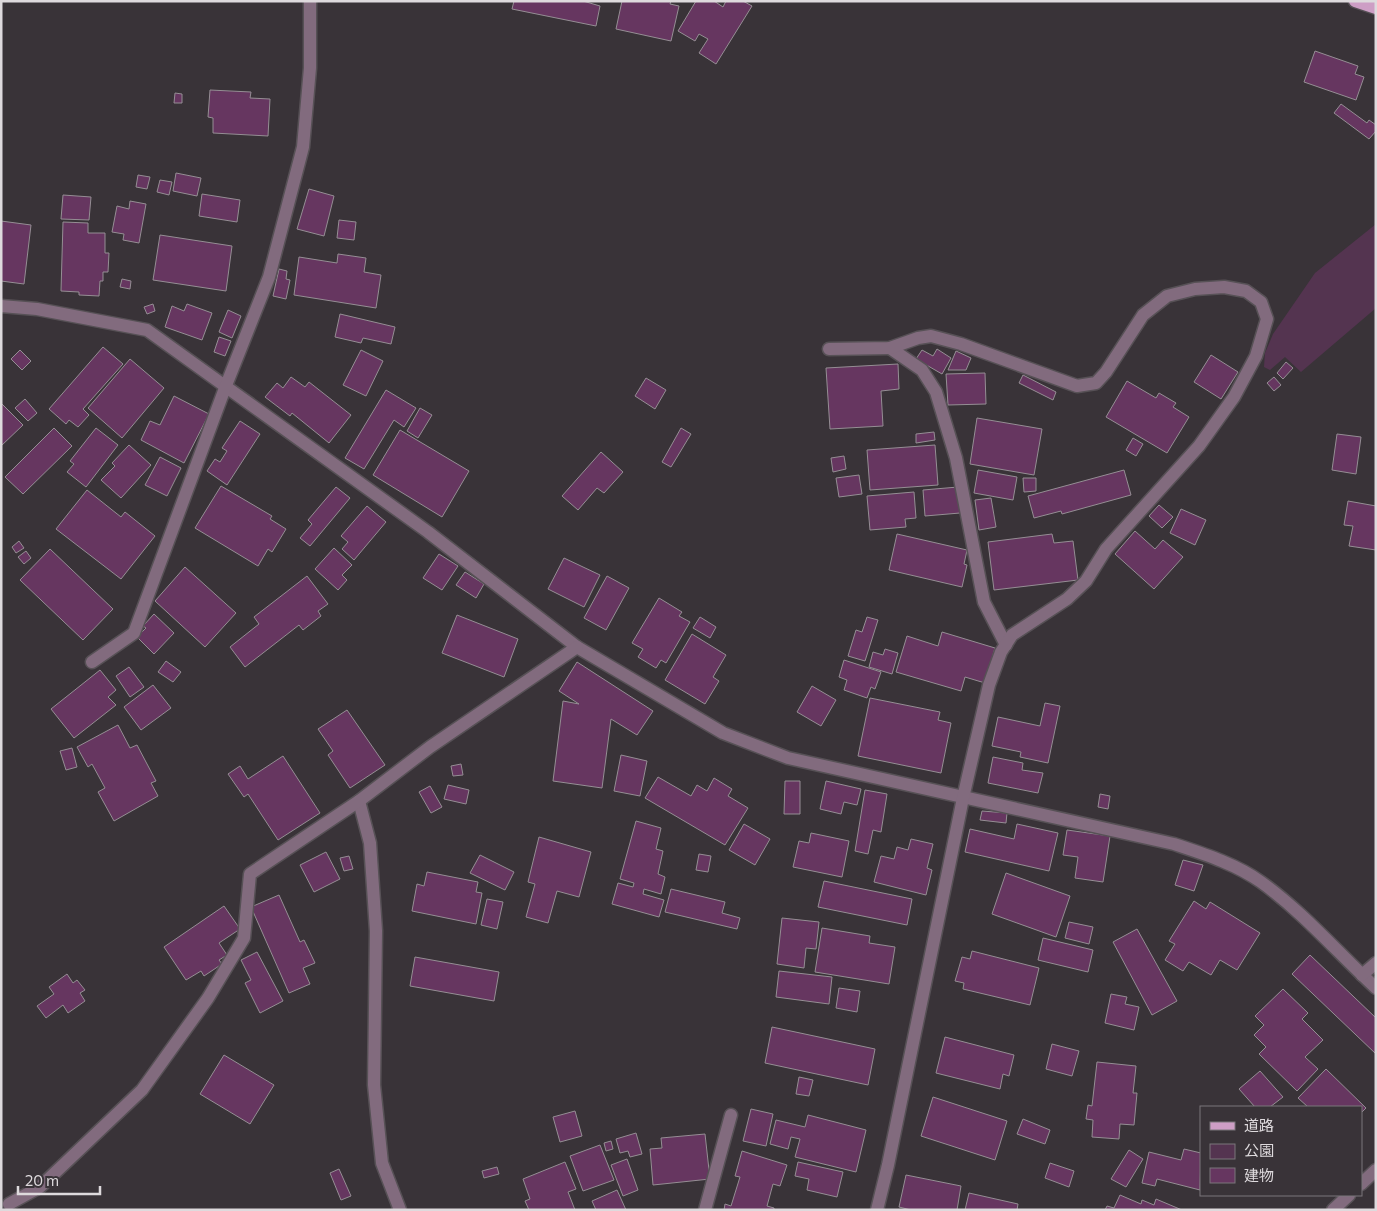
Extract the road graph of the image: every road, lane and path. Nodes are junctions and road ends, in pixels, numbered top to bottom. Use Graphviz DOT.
graph roads {
  1 [pos="310,1"];
  2 [pos="1355,1"];
  3 [pos="1376,8"];
  4 [pos="1,306"];
  5 [pos="890,348"];
  6 [pos="829,349"];
  7 [pos="225,388"];
  8 [pos="1006,645"];
  9 [pos="577,647"];
  10 [pos="92,662"];
  11 [pos="963,798"];
  12 [pos="359,801"];
  13 [pos="1376,963"];
  14 [pos="1362,976"];
  15 [pos="1376,988"];
  16 [pos="731,1115"];
  17 [pos="1376,1170"];
  18 [pos="1362,1183"];
  19 [pos="1348,1196"];
  20 [pos="9,1204"];
  21 [pos="400,1210"];
  22 [pos="705,1210"];
  23 [pos="877,1210"];
  24 [pos="1333,1210"];
  1 -- 7 [label="street"];
  2 -- 3 [label="main road"];
  4 -- 7 [label="street"];
  5 -- 6 [label="street"];
  5 -- 8 [label="street"];
  5 -- 8 [label="street"];
  7 -- 9 [label="street"];
  7 -- 10 [label="street"];
  8 -- 11 [label="street"];
  9 -- 11 [label="street"];
  9 -- 12 [label="street"];
  11 -- 14 [label="street"];
  11 -- 23 [label="street"];
  12 -- 20 [label="street"];
  12 -- 21 [label="street"];
  13 -- 14 [label="street"];
  14 -- 15 [label="street"];
  16 -- 22 [label="street"];
  17 -- 18 [label="street"];
  19 -- 24 [label="street"];
}
